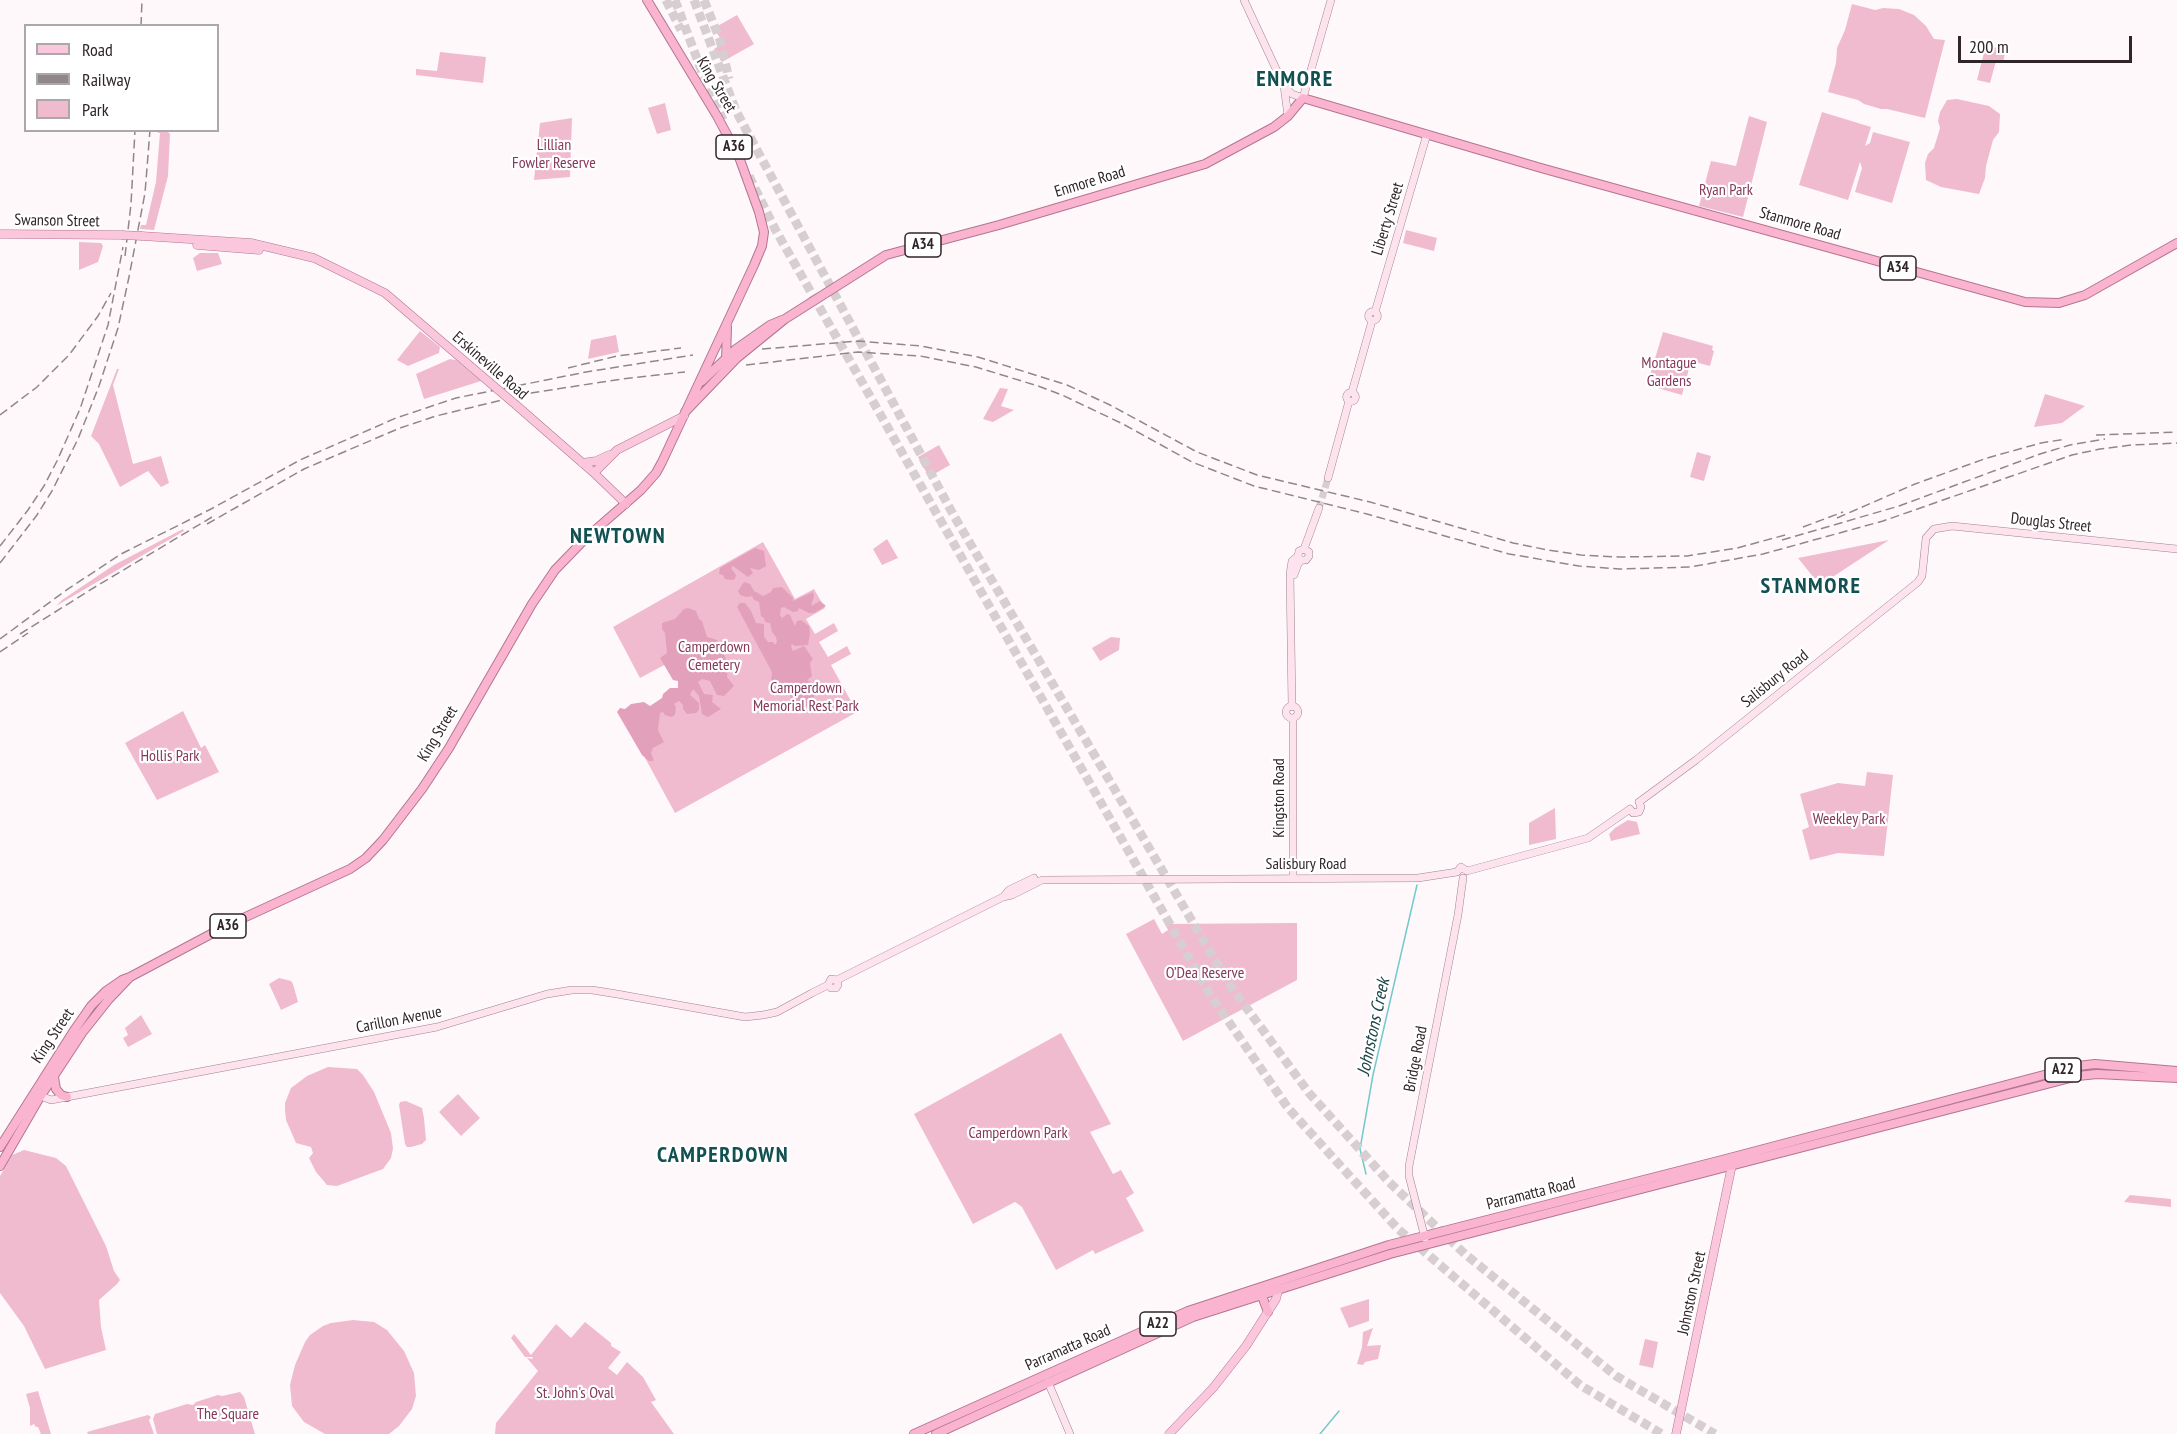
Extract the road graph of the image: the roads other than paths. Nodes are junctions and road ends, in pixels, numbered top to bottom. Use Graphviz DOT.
graph roads {
  1 [pos="647,0"];
  2 [pos="1244,0"];
  3 [pos="1331,0"];
  4 [pos="1284,86"];
  5 [pos="1303,98"];
  6 [pos="1288,116"];
  7 [pos="1427,134"];
  8 [pos="0,234"];
  9 [pos="113,235"];
  10 [pos="2177,243"];
  11 [pos="785,319"];
  12 [pos="728,324"];
  13 [pos="726,357"];
  14 [pos="723,373"];
  15 [pos="698,384"];
  16 [pos="684,414"];
  17 [pos="617,450"];
  18 [pos="582,463"];
  19 [pos="594,473"];
  20 [pos="1328,478"];
  21 [pos="626,504"];
  22 [pos="1319,508"];
  23 [pos="2177,549"];
  24 [pos="1923,573"];
  25 [pos="1462,874"];
  26 [pos="1293,878"];
  27 [pos="130,978"];
  28 [pos="770,1014"];
  29 [pos="2177,1071"];
  30 [pos="54,1076"];
  31 [pos="2177,1078"];
  32 [pos="37,1095"];
  33 [pos="68,1097"];
  34 [pos="0,1147"];
  35 [pos="1733,1161"];
  36 [pos="0,1166"];
  37 [pos="1425,1240"];
  38 [pos="1277,1287"];
  39 [pos="1262,1296"];
  40 [pos="1268,1312"];
  41 [pos="1047,1379"];
  42 [pos="914,1434"];
  43 [pos="936,1434"];
  44 [pos="1070,1434"];
  45 [pos="1169,1434"];
  46 [pos="1676,1434"];
  1 -- 12 [label="highway, King Street / A36"];
  2 -- 4 [label="main road"];
  3 -- 5 [label="main road, Enmore Road"];
  4 -- 5 [label="main road"];
  4 -- 6 [label="main road"];
  5 -- 6 [label="highway, Enmore Road / A34"];
  5 -- 7 [label="highway, Stanmore Road / A34"];
  6 -- 11 [label="highway, Enmore Road / A34"];
  7 -- 10 [label="highway, Stanmore Road / A34"];
  7 -- 20 [label="main road, Liberty Street"];
  8 -- 9 [label="main road, Swanson Street"];
  9 -- 18 [label="main road, Erskineville Road, bridge"];
  11 -- 13 [label="highway, Enmore Road / A34"];
  11 -- 14 [label="highway, Enmore Road / A34"];
  12 -- 13 [label="highway, King Street / A36"];
  12 -- 15 [label="highway, King Street / A36"];
  13 -- 14 [label="highway, King Street / A36"];
  13 -- 15 [label="highway, Enmore Road / A34"];
  14 -- 16 [label="highway, King Street / A36"];
  15 -- 16 [label="highway, King Street / A36"];
  16 -- 17 [label="main road"];
  16 -- 21 [label="highway, King Street / A36"];
  17 -- 18 [label="main road"];
  17 -- 19 [label="main road"];
  18 -- 19 [label="main road, Erskineville Road"];
  19 -- 21 [label="main road, Erskineville Road"];
  21 -- 27 [label="highway, King Street / A36"];
  22 -- 26 [label="main road, Kingston Road"];
  23 -- 24 [label="main road, Douglas Street"];
  24 -- 25 [label="main road, Salisbury Road"];
  25 -- 26 [label="main road, Salisbury Road"];
  25 -- 37 [label="main road, Bridge Road"];
  26 -- 28 [label="main road, Salisbury Road"];
  27 -- 30 [label="highway, King Street / A36"];
  27 -- 32 [label="highway, King Street / A36"];
  28 -- 33 [label="main road, Carillon Avenue"];
  29 -- 35 [label="highway, Parramatta Road / A22"];
  30 -- 32 [label="highway, King Street / A36"];
  30 -- 33 [label="highway"];
  31 -- 35 [label="highway, Parramatta Road / A22"];
  32 -- 33 [label="main road, Carillon Avenue"];
  32 -- 34 [label="highway, A36"];
  32 -- 36 [label="highway, A36"];
  35 -- 37 [label="highway, Parramatta Road / A22"];
  35 -- 46 [label="main road, Johnston Street"];
  37 -- 38 [label="highway, Parramatta Road / A22"];
  38 -- 39 [label="highway, Parramatta Road / A22"];
  38 -- 40 [label="main road"];
  38 -- 41 [label="highway, Parramatta Road / A22"];
  39 -- 40 [label="highway"];
  39 -- 41 [label="highway, Parramatta Road / A22"];
  40 -- 45 [label="main road"];
  41 -- 42 [label="highway, Parramatta Road / A22"];
  41 -- 43 [label="highway, Parramatta Road / A22"];
  41 -- 44 [label="main road"];
}
